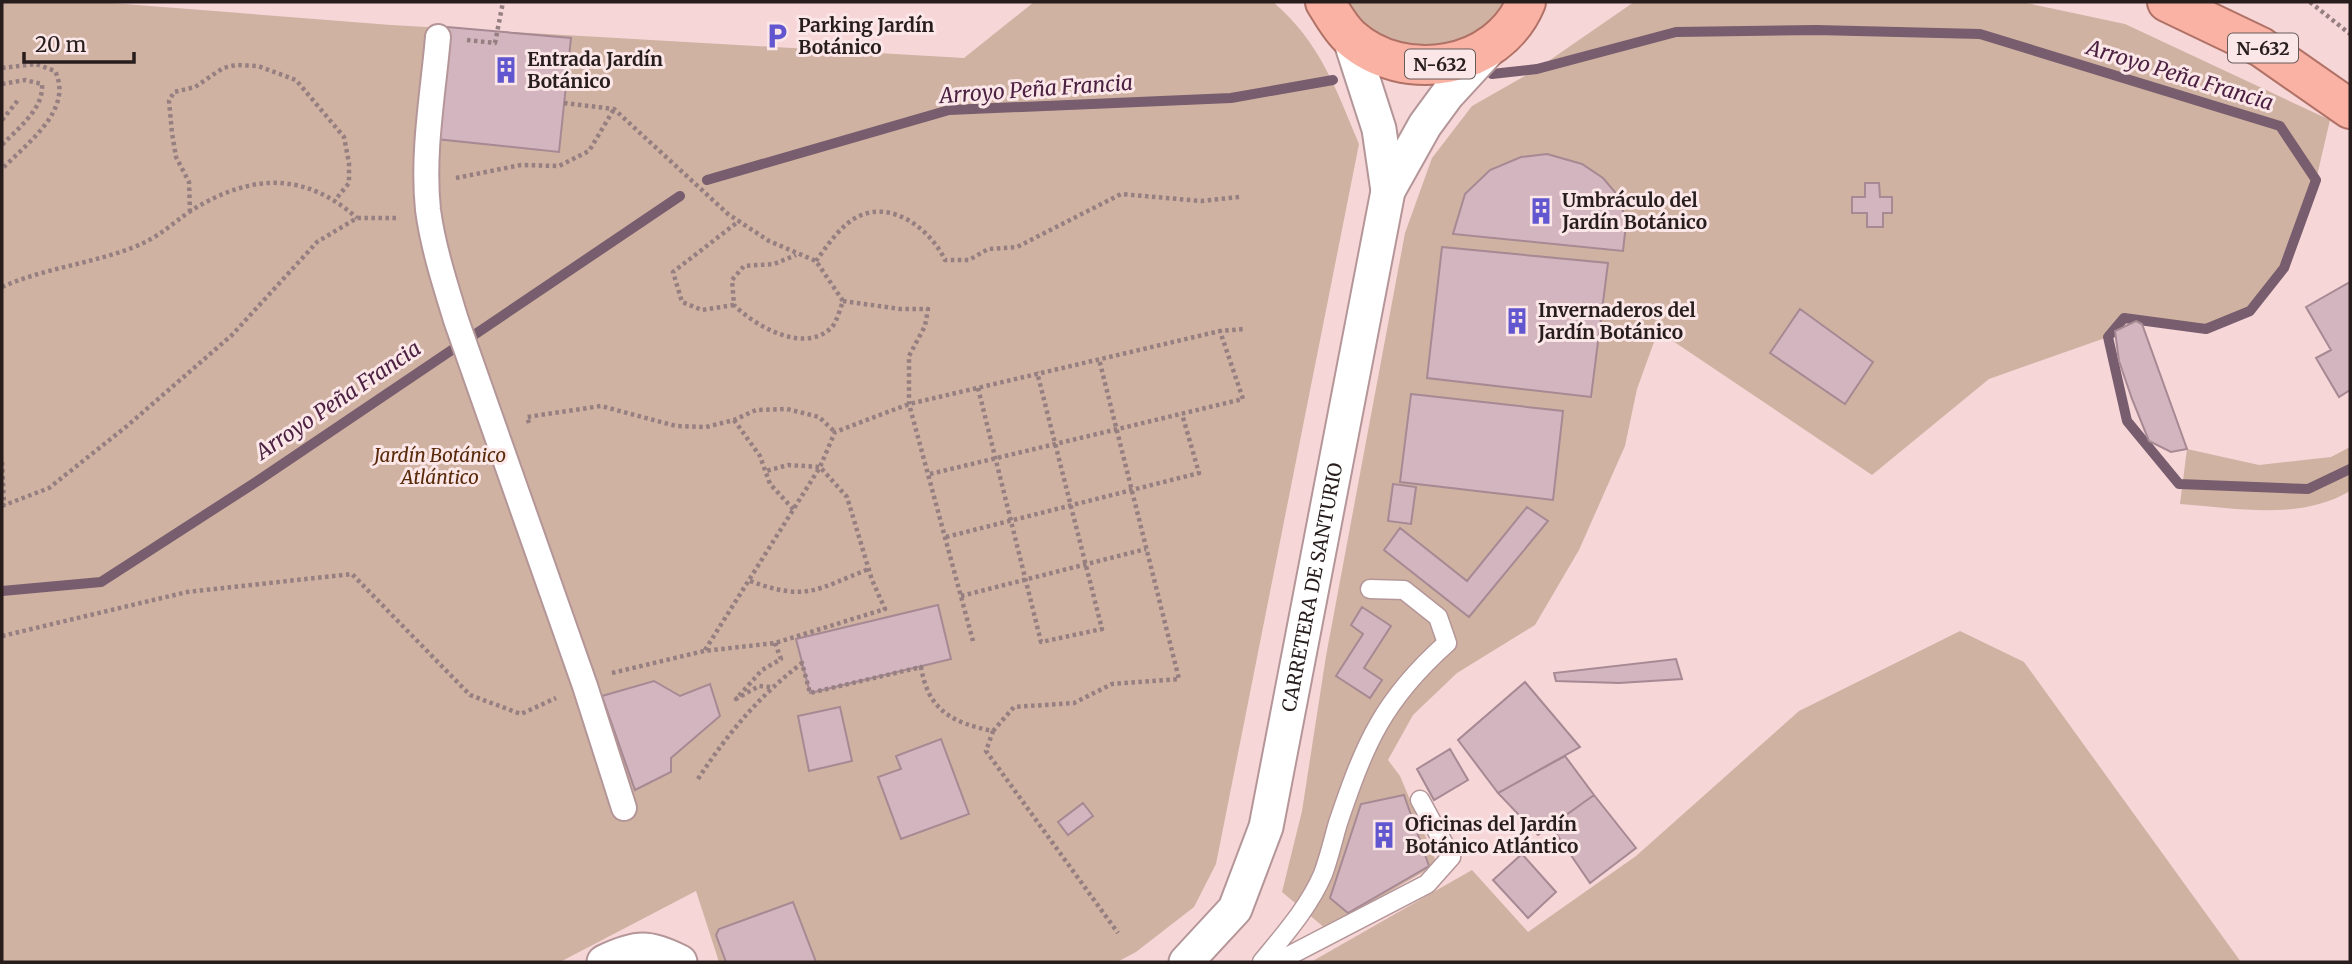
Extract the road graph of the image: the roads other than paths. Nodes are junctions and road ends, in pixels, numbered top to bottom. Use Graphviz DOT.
graph roads {
  1 [pos="1325,2"];
  2 [pos="2171,2"];
  3 [pos="1531,6"];
  4 [pos="1349,36"];
  5 [pos="438,37"];
  6 [pos="1494,45"];
  7 [pos="2350,109"];
  8 [pos="1388,191"];
  9 [pos="1370,589"];
  10 [pos="1420,800"];
  11 [pos="624,808"];
  12 [pos="604,962"];
  13 [pos="680,962"];
  14 [pos="1186,962"];
  15 [pos="1262,962"];
  16 [pos="1277,962"];
  1 -- 4 [label="highway, N-632"];
  2 -- 7 [label="highway, N-632"];
  3 -- 6 [label="highway, N-632"];
  4 -- 6 [label="highway, N-632"];
  4 -- 8 [label="street, CARRETERA DE SANTURIO"];
  5 -- 11 [label="street"];
  6 -- 8 [label="street, CARRETERA DE SANTURIO"];
  8 -- 14 [label="street, CARRETERA DE SANTURIO"];
  9 -- 15 [label="lane"];
  10 -- 16 [label="lane"];
  12 -- 13 [label="street"];
}
